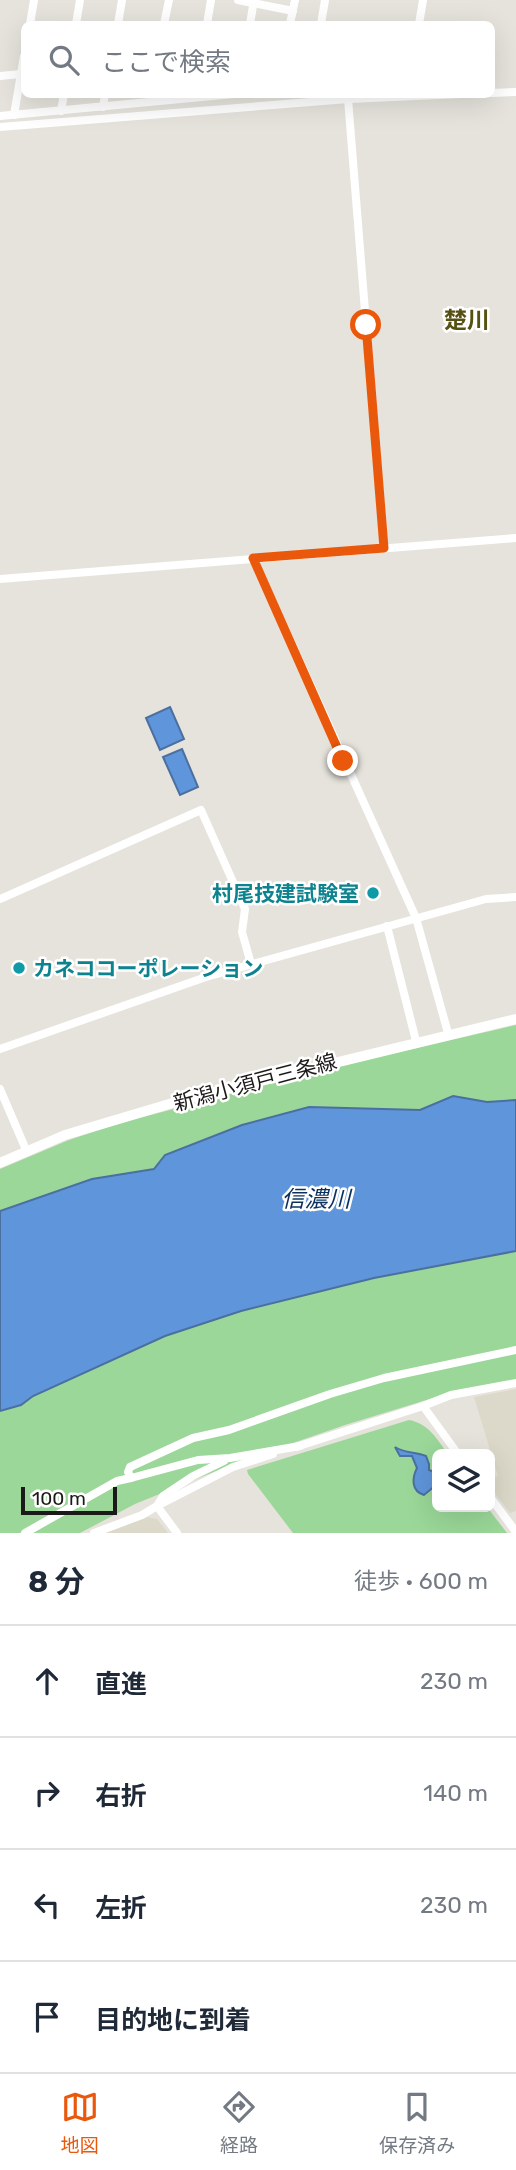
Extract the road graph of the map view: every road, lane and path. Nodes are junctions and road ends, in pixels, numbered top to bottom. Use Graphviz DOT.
graph roads {
  1 [pos="34,0"];
  2 [pos="80,0"];
  3 [pos="122,0"];
  4 [pos="169,0"];
  5 [pos="211,0"];
  6 [pos="238,0"];
  7 [pos="295,0"];
  8 [pos="325,0"];
  9 [pos="422,0"];
  10 [pos="254,2"];
  11 [pos="293,11"];
  12 [pos="30,21"];
  13 [pos="76,21"];
  14 [pos="118,21"];
  15 [pos="165,21"];
  16 [pos="208,21"];
  17 [pos="251,21"];
  18 [pos="291,21"];
  19 [pos="322,21"];
  20 [pos="419,21"];
  21 [pos="21,74"];
  22 [pos="0,76"];
  23 [pos="516,92"];
  24 [pos="495,93"];
  25 [pos="63,98"];
  26 [pos="104,98"];
  27 [pos="363,98"];
  28 [pos="151,99"];
  29 [pos="348,99"];
  30 [pos="103,107"];
  31 [pos="61,111"];
  32 [pos="0,116"];
  33 [pos="14,116"];
  34 [pos="149,116"];
  35 [pos="0,127"];
  36 [pos="516,538"];
  37 [pos="384,548"];
  38 [pos="253,558"];
  39 [pos="0,579"];
  40 [pos="516,897"];
  41 [pos="0,899"];
  42 [pos="416,918"];
  43 [pos="387,926"];
  44 [pos="251,964"];
  45 [pos="516,1019"];
  46 [pos="448,1034"];
  47 [pos="416,1041"];
  48 [pos="0,1049"];
  49 [pos="0,1089"];
  50 [pos="27,1152"];
  51 [pos="0,1163"];
  52 [pos="516,1350"];
  53 [pos="516,1383"];
  54 [pos="423,1406"];
  55 [pos="300,1446"];
  56 [pos="454,1449"];
  57 [pos="230,1458"];
  58 [pos="131,1478"];
  59 [pos="495,1504"];
  60 [pos="157,1506"];
  61 [pos="516,1532"];
  62 [pos="24,1533"];
  63 [pos="94,1533"];
  64 [pos="177,1533"];
  1 -- 12 [label="street"];
  2 -- 13 [label="street"];
  3 -- 14 [label="street"];
  4 -- 15 [label="street"];
  5 -- 16 [label="street"];
  6 -- 10 [label="street"];
  7 -- 11 [label="street"];
  8 -- 19 [label="street"];
  9 -- 20 [label="street"];
  10 -- 11 [label="street"];
  10 -- 17 [label="street"];
  11 -- 18 [label="street"];
  21 -- 22 [label="street"];
  21 -- 33 [label="street"];
  23 -- 24 [label="street"];
  25 -- 31 [label="street"];
  26 -- 30 [label="street"];
  27 -- 29 [label="street"];
  28 -- 30 [label="street"];
  28 -- 34 [label="street"];
  29 -- 34 [label="street"];
  29 -- 37 [label="street"];
  30 -- 31 [label="street"];
  31 -- 33 [label="street"];
  32 -- 33 [label="street"];
  34 -- 35 [label="street"];
  36 -- 37 [label="street"];
  37 -- 38 [label="street"];
  38 -- 39 [label="street"];
  38 -- 42 [label="street"];
  40 -- 42 [label="street"];
  41 -- 44 [label="street"];
  42 -- 43 [label="street"];
  42 -- 46 [label="street"];
  43 -- 44 [label="street"];
  43 -- 47 [label="street"];
  44 -- 48 [label="street"];
  45 -- 46 [label="main road, 新潟小須戸三条線"];
  46 -- 47 [label="main road, 新潟小須戸三条線"];
  47 -- 50 [label="main road, 新潟小須戸三条線"];
  49 -- 50 [label="street"];
  50 -- 51 [label="main road, 新潟小須戸三条線"];
  52 -- 58 [label="street"];
  53 -- 54 [label="street"];
  54 -- 55 [label="street"];
  54 -- 56 [label="street"];
  55 -- 57 [label="street"];
  55 -- 60 [label="street"];
  57 -- 58 [label="street"];
  57 -- 60 [label="street"];
  58 -- 62 [label="street"];
  59 -- 61 [label="street"];
  60 -- 63 [label="street"];
  60 -- 64 [label="street"];
}
